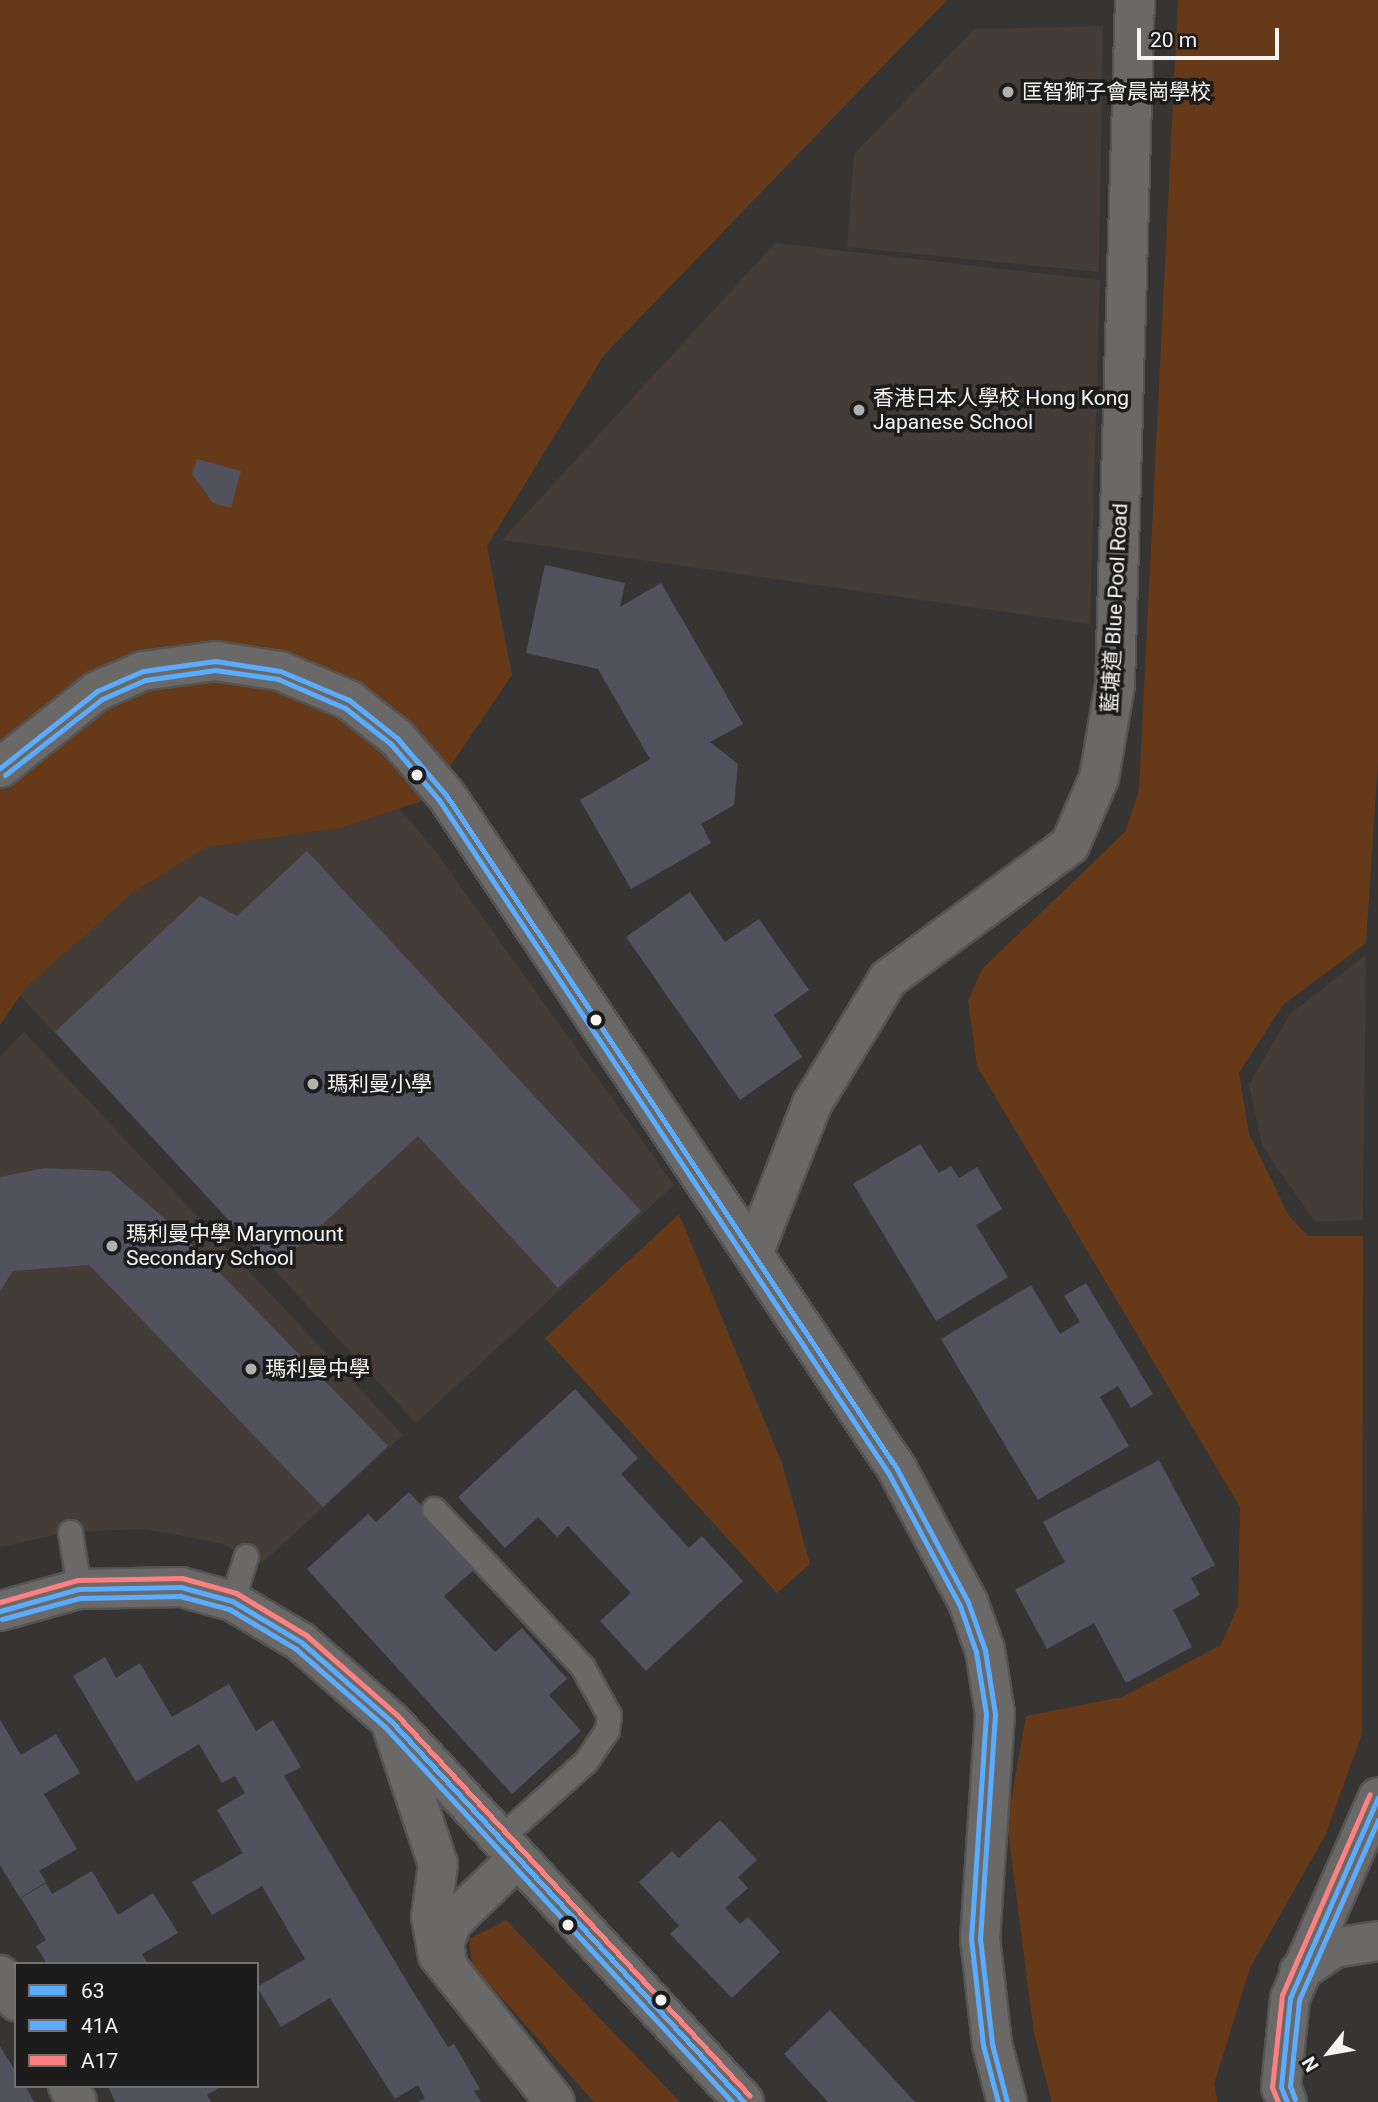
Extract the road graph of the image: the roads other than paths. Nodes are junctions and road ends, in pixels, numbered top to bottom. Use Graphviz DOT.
graph roads {
  1 [pos="1135,0"];
  2 [pos="0,768"];
  3 [pos="754,1252"];
  4 [pos="434,1509"];
  5 [pos="70,1532"];
  6 [pos="246,1556"];
  7 [pos="79,1589"];
  8 [pos="232,1601"];
  9 [pos="0,1611"];
  10 [pos="391,1721"];
  11 [pos="1378,1798"];
  12 [pos="507,1850"];
  13 [pos="1378,1941"];
  14 [pos="1299,1972"];
  15 [pos="0,1975"];
  16 [pos="458,1986"];
  17 [pos="14,1998"];
  18 [pos="555,2102"];
  19 [pos="744,2102"];
  20 [pos="1007,2102"];
  21 [pos="1287,2102"];
  1 -- 3 [label="street, 藍塘道 Blue Pool Road"];
  2 -- 3 [label="street"];
  3 -- 20 [label="street"];
  4 -- 12 [label="lane"];
  5 -- 7 [label="lane"];
  6 -- 8 [label="lane"];
  7 -- 8 [label="street"];
  7 -- 9 [label="street"];
  8 -- 10 [label="street"];
  10 -- 12 [label="street"];
  10 -- 16 [label="street"];
  11 -- 14 [label="street"];
  12 -- 16 [label="street"];
  12 -- 19 [label="street"];
  13 -- 14 [label="street"];
  14 -- 21 [label="street"];
  15 -- 17 [label="street"];
  16 -- 18 [label="street"];
}
